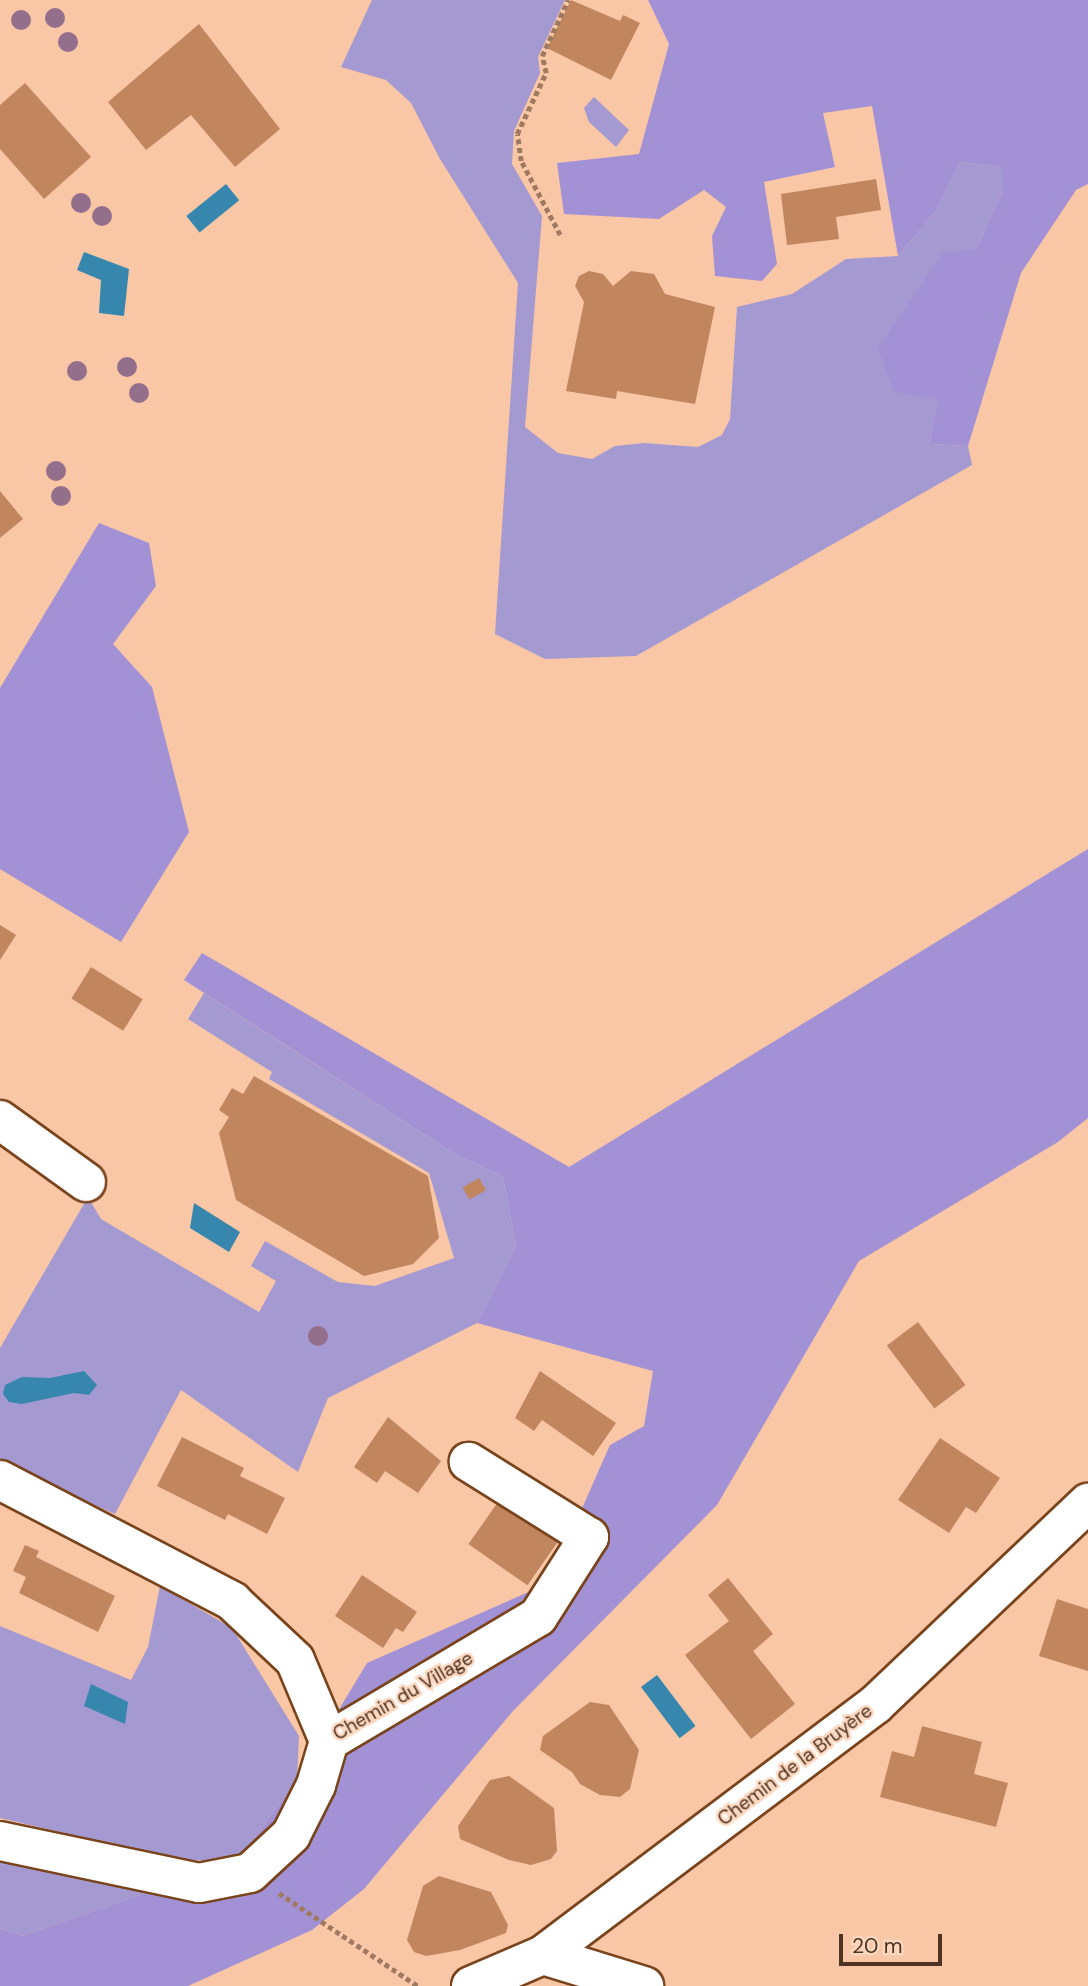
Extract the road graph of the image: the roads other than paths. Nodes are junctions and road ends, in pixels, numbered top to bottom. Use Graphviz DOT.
graph roads {
  1 [pos="0,1120"];
  2 [pos="86,1182"];
  3 [pos="469,1462"];
  4 [pos="0,1480"];
  5 [pos="1088,1503"];
  6 [pos="329,1741"];
  7 [pos="0,1842"];
  8 [pos="543,1955"];
  9 [pos="471,1986"];
  10 [pos="644,1986"];
  1 -- 2 [label="street"];
  3 -- 6 [label="street, Chemin du Village"];
  4 -- 6 [label="street, Chemin du Village"];
  5 -- 8 [label="street, Chemin de la Bruyère"];
  6 -- 7 [label="street"];
  8 -- 9 [label="street, Chemin de la Bruyère"];
  8 -- 10 [label="street"];
}
